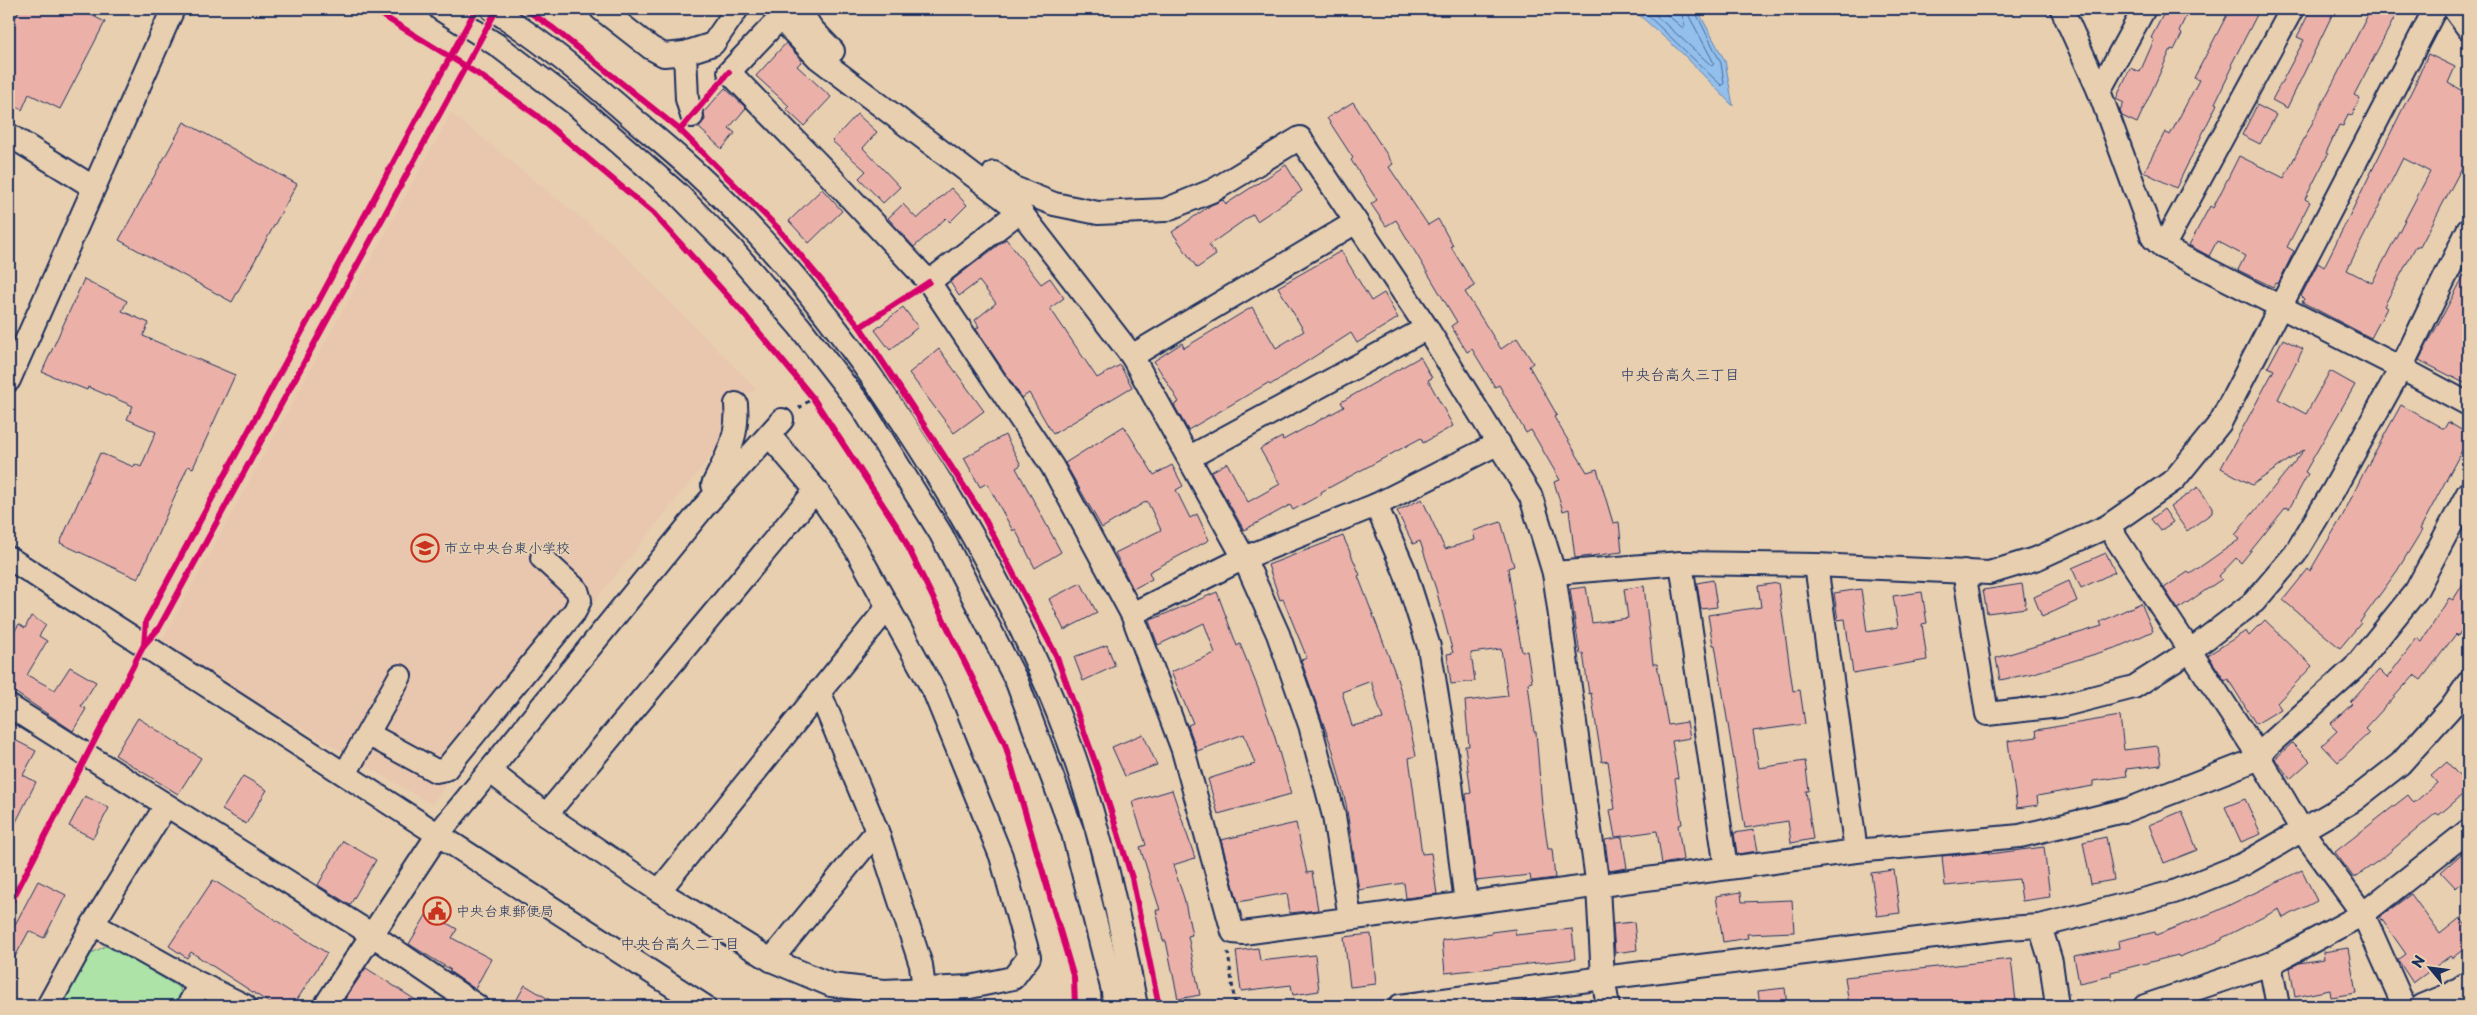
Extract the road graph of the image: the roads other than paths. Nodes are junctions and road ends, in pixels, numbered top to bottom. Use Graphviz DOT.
graph roads {
  1 [pos="174,9"];
  2 [pos="440,9"];
  3 [pos="492,9"];
  4 [pos="600,9"];
  5 [pos="737,9"];
  6 [pos="800,9"];
  7 [pos="2062,9"];
  8 [pos="2144,9"];
  9 [pos="2292,9"];
  10 [pos="2435,9"];
  11 [pos="2454,9"];
  12 [pos="2468,28"];
  13 [pos="685,52"];
  14 [pos="2100,91"];
  15 [pos="692,116"];
  16 [pos="9,135"];
  17 [pos="93,187"];
  18 [pos="1020,211"];
  19 [pos="1356,222"];
  20 [pos="2468,230"];
  21 [pos="2163,247"];
  22 [pos="929,282"];
  23 [pos="2279,307"];
  24 [pos="1427,328"];
  25 [pos="1132,356"];
  26 [pos="2401,368"];
  27 [pos="9,380"];
  28 [pos="736,404"];
  29 [pos="2468,404"];
  30 [pos="1499,442"];
  31 [pos="1190,458"];
  32 [pos="816,490"];
  33 [pos="2468,494"];
  34 [pos="1376,505"];
  35 [pos="702,508"];
  36 [pos="2108,526"];
  37 [pos="9,558"];
  38 [pos="542,558"];
  39 [pos="1244,558"];
  40 [pos="1681,563"];
  41 [pos="1816,565"];
  42 [pos="1964,572"];
  43 [pos="1554,573"];
  44 [pos="888,607"];
  45 [pos="1132,614"];
  46 [pos="2190,651"];
  47 [pos="400,676"];
  48 [pos="2468,683"];
  49 [pos="818,690"];
  50 [pos="12,716"];
  51 [pos="368,734"];
  52 [pos="2258,755"];
  53 [pos="490,771"];
  54 [pos="345,774"];
  55 [pos="165,807"];
  56 [pos="546,814"];
  57 [pos="2468,830"];
  58 [pos="876,831"];
  59 [pos="2302,832"];
  60 [pos="439,834"];
  61 [pos="1856,851"];
  62 [pos="1726,868"];
  63 [pos="1598,887"];
  64 [pos="659,891"];
  65 [pos="1466,903"];
  66 [pos="2363,914"];
  67 [pos="1350,918"];
  68 [pos="93,924"];
  69 [pos="2040,926"];
  70 [pos="371,934"];
  71 [pos="771,960"];
  72 [pos="2270,964"];
  73 [pos="1603,978"];
  74 [pos="2468,983"];
  75 [pos="200,984"];
  76 [pos="924,989"];
  77 [pos="48,1006"];
  78 [pos="188,1006"];
  79 [pos="244,1006"];
  80 [pos="325,1006"];
  81 [pos="478,1006"];
  82 [pos="704,1006"];
  83 [pos="1114,1006"];
  84 [pos="1136,1006"];
  85 [pos="1400,1006"];
  86 [pos="1608,1006"];
  87 [pos="2057,1006"];
  88 [pos="2145,1006"];
  89 [pos="2278,1006"];
  90 [pos="2404,1006"];
  91 [pos="2422,1006"];
  1 -- 17 [label="street"];
  2 -- 83 [label="street"];
  3 -- 84 [label="street"];
  4 -- 13 [label="street"];
  5 -- 13 [label="street"];
  6 -- 19 [label="street"];
  7 -- 14 [label="street"];
  8 -- 14 [label="street"];
  9 -- 21 [label="street"];
  10 -- 23 [label="street"];
  11 -- 12 [label="street"];
  13 -- 15 [label="street"];
  14 -- 21 [label="street"];
  16 -- 17 [label="street"];
  17 -- 27 [label="street"];
  18 -- 22 [label="street"];
  18 -- 22 [label="street"];
  18 -- 25 [label="street"];
  19 -- 24 [label="street"];
  19 -- 25 [label="street"];
  20 -- 26 [label="street"];
  21 -- 23 [label="street"];
  22 -- 45 [label="street"];
  23 -- 26 [label="street"];
  23 -- 36 [label="street"];
  24 -- 30 [label="street"];
  24 -- 31 [label="street"];
  25 -- 31 [label="street"];
  26 -- 29 [label="street"];
  26 -- 46 [label="street"];
  28 -- 35 [label="street"];
  30 -- 34 [label="street"];
  30 -- 43 [label="street"];
  31 -- 39 [label="street"];
  32 -- 35 [label="street"];
  32 -- 44 [label="street"];
  32 -- 56 [label="street"];
  33 -- 52 [label="street"];
  34 -- 39 [label="street"];
  34 -- 65 [label="street"];
  35 -- 53 [label="street"];
  36 -- 42 [label="street"];
  36 -- 46 [label="street"];
  37 -- 54 [label="street"];
  38 -- 51 [label="street"];
  39 -- 45 [label="street"];
  39 -- 67 [label="street"];
  40 -- 41 [label="street"];
  40 -- 43 [label="street"];
  40 -- 62 [label="street"];
  41 -- 42 [label="street"];
  41 -- 61 [label="street"];
  42 -- 46 [label="street"];
  43 -- 63 [label="street"];
  44 -- 49 [label="street"];
  44 -- 76 [label="street"];
  45 -- 67 [label="street"];
  46 -- 52 [label="street"];
  47 -- 51 [label="street"];
  48 -- 59 [label="street"];
  49 -- 58 [label="street"];
  49 -- 64 [label="street"];
  50 -- 55 [label="street"];
  51 -- 54 [label="street"];
  52 -- 59 [label="street"];
  52 -- 61 [label="street"];
  53 -- 56 [label="street"];
  53 -- 60 [label="street"];
  54 -- 60 [label="street"];
  55 -- 68 [label="street"];
  55 -- 70 [label="street"];
  56 -- 64 [label="street"];
  57 -- 66 [label="street"];
  58 -- 71 [label="street"];
  58 -- 76 [label="street"];
  59 -- 66 [label="street"];
  59 -- 69 [label="street"];
  60 -- 70 [label="street"];
  60 -- 82 [label="street"];
  61 -- 62 [label="street"];
  62 -- 63 [label="street"];
  63 -- 65 [label="street"];
  63 -- 73 [label="street"];
  64 -- 71 [label="street"];
  65 -- 67 [label="street"];
  66 -- 72 [label="street"];
  66 -- 90 [label="street"];
  68 -- 75 [label="street"];
  68 -- 77 [label="street"];
  69 -- 73 [label="street"];
  69 -- 87 [label="street"];
  70 -- 80 [label="street"];
  70 -- 81 [label="street"];
  71 -- 76 [label="street"];
  72 -- 88 [label="street"];
  72 -- 89 [label="street"];
  73 -- 85 [label="street"];
  73 -- 86 [label="street"];
  74 -- 91 [label="street"];
  75 -- 78 [label="street"];
  75 -- 79 [label="street"];
}
